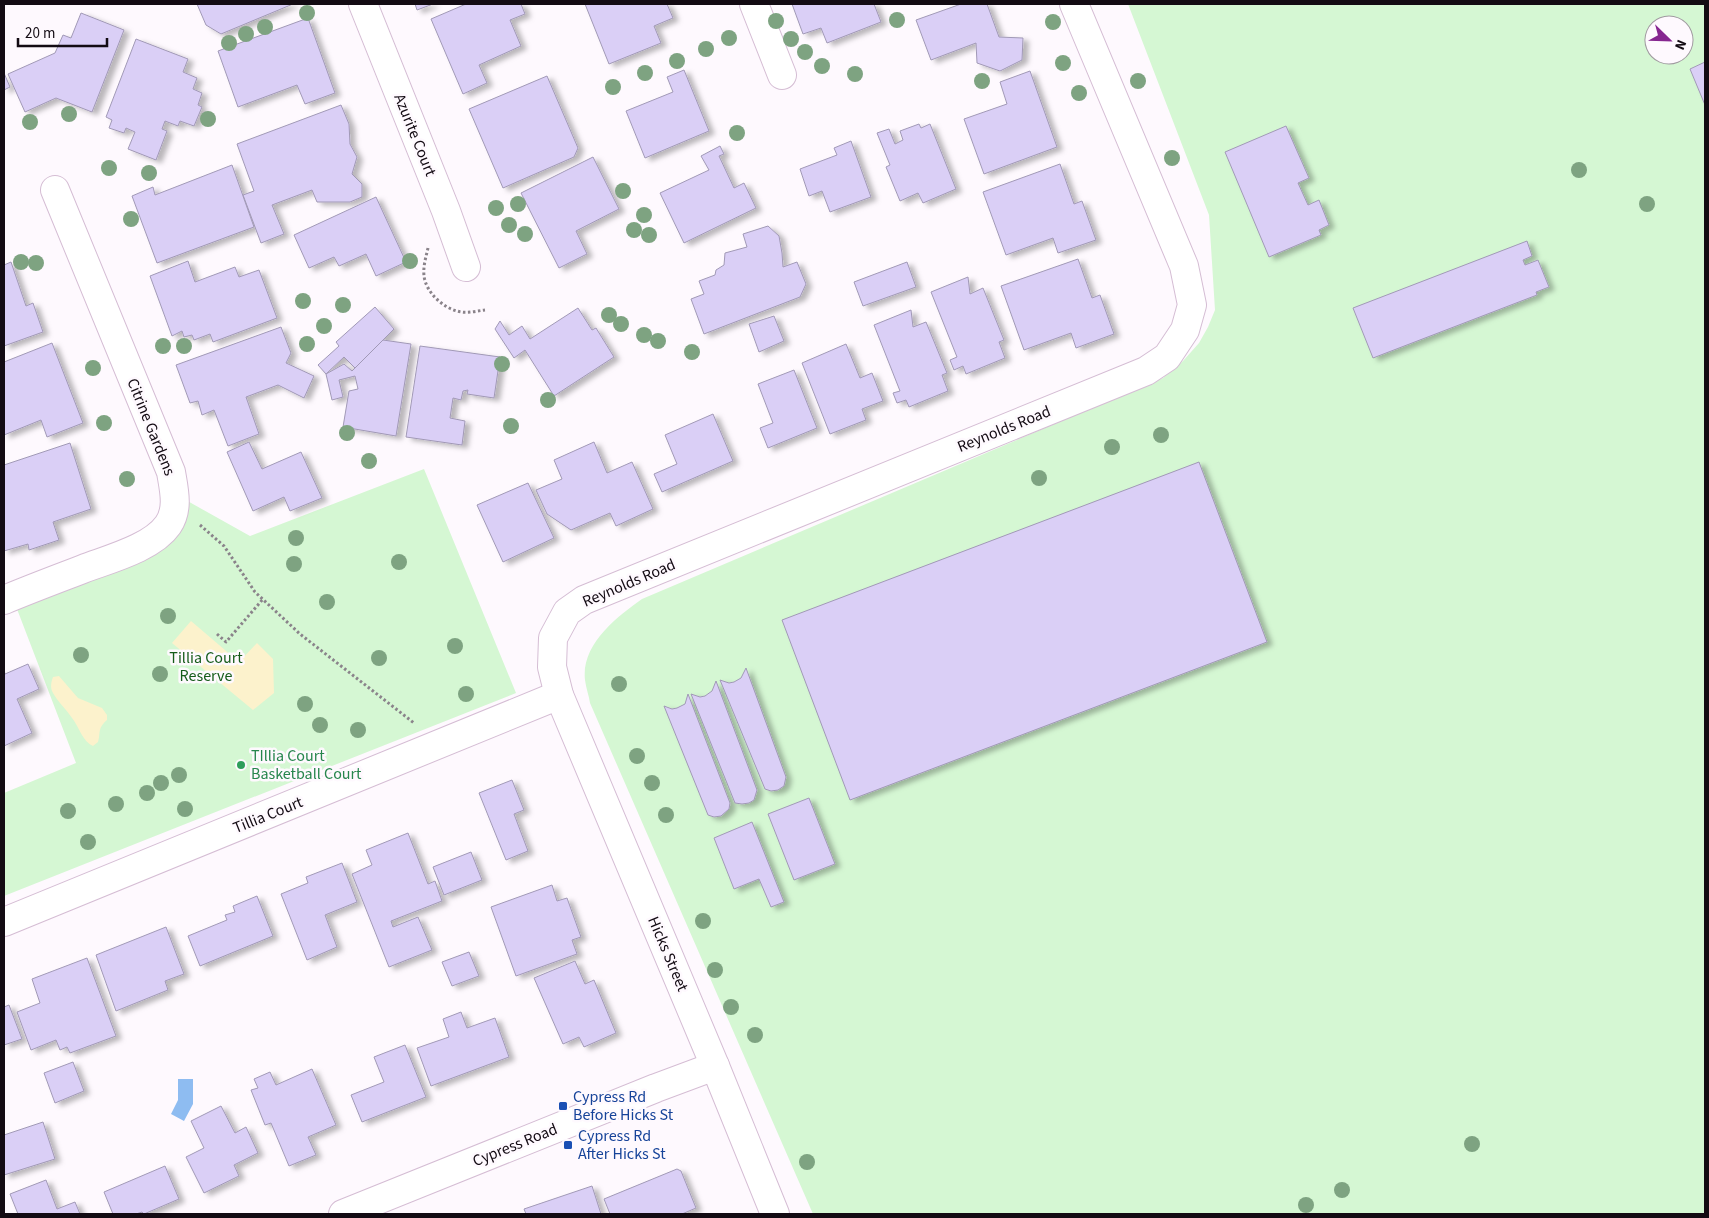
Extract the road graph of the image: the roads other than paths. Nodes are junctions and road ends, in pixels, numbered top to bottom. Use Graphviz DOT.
graph roads {
  1 [pos="363,4"];
  2 [pos="754,4"];
  3 [pos="1074,4"];
  4 [pos="782,75"];
  5 [pos="55,190"];
  6 [pos="466,268"];
  7 [pos="4,600"];
  8 [pos="559,695"];
  9 [pos="4,922"];
  10 [pos="715,1066"];
  11 [pos="343,1214"];
  12 [pos="775,1214"];
  1 -- 6 [label="street, Azurite Court"];
  2 -- 4 [label="street"];
  3 -- 8 [label="street, Reynolds Road"];
  5 -- 7 [label="street, Citrine Gardens"];
  8 -- 9 [label="street, Tillia Court"];
  8 -- 10 [label="street, Hicks Street"];
  10 -- 11 [label="street, Cypress Road"];
  10 -- 12 [label="street, Hicks Street"];
}
